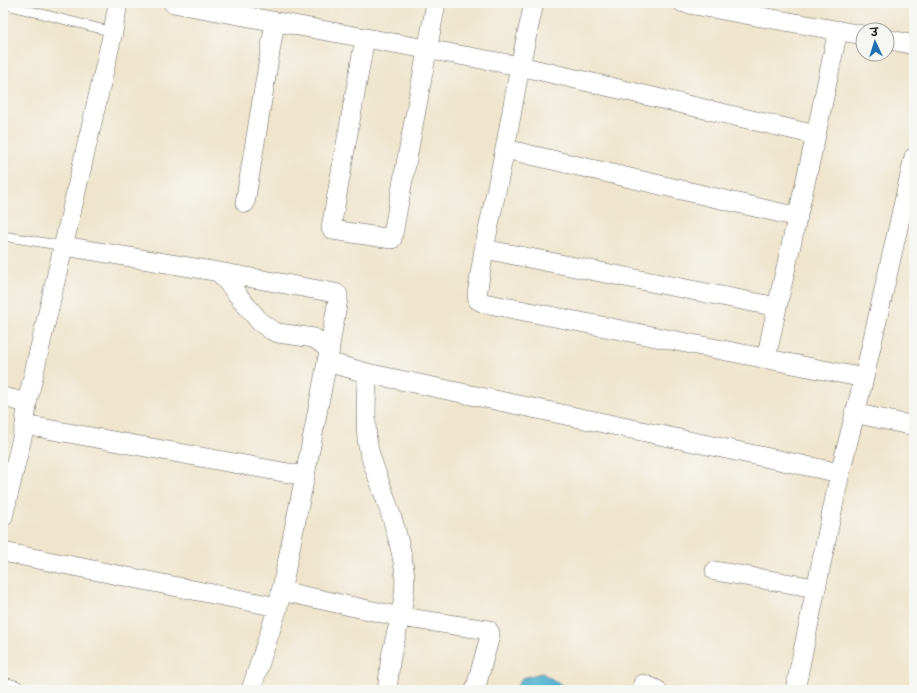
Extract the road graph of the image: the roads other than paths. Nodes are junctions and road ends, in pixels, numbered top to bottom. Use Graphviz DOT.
graph roads {
  1 [pos="118,3"];
  2 [pos="173,3"];
  3 [pos="436,3"];
  4 [pos="534,3"];
  5 [pos="683,3"];
  6 [pos="3,4"];
  7 [pos="275,22"];
  8 [pos="838,30"];
  9 [pos="112,32"];
  10 [pos="855,33"];
  11 [pos="365,38"];
  12 [pos="895,41"];
  13 [pos="914,45"];
  14 [pos="426,50"];
  15 [pos="520,66"];
  16 [pos="816,135"];
  17 [pos="505,149"];
  18 [pos="914,157"];
  19 [pos="245,203"];
  20 [pos="798,217"];
  21 [pos="3,236"];
  22 [pos="64,246"];
  23 [pos="484,249"];
  24 [pos="219,272"];
  25 [pos="777,307"];
  26 [pos="328,356"];
  27 [pos="766,359"];
  28 [pos="367,373"];
  29 [pos="864,378"];
  30 [pos="3,397"];
  31 [pos="27,402"];
  32 [pos="854,413"];
  33 [pos="25,426"];
  34 [pos="914,426"];
  35 [pos="840,473"];
  36 [pos="305,476"];
  37 [pos="3,517"];
  38 [pos="3,552"];
  39 [pos="715,571"];
  40 [pos="816,588"];
  41 [pos="279,599"];
  42 [pos="400,617"];
  43 [pos="3,687"];
  44 [pos="15,690"];
  45 [pos="251,690"];
  46 [pos="388,690"];
  47 [pos="475,690"];
  48 [pos="795,690"];
  1 -- 9 [label="street"];
  2 -- 7 [label="street"];
  3 -- 14 [label="street"];
  4 -- 15 [label="street"];
  5 -- 8 [label="street"];
  6 -- 9 [label="lane"];
  7 -- 11 [label="street"];
  7 -- 19 [label="street"];
  8 -- 10 [label="street"];
  8 -- 16 [label="street"];
  9 -- 22 [label="street"];
  11 -- 14 [label="street"];
  11 -- 14 [label="street"];
  12 -- 13 [label="street"];
  14 -- 15 [label="street"];
  15 -- 16 [label="street"];
  15 -- 17 [label="street"];
  16 -- 20 [label="street"];
  17 -- 20 [label="street"];
  17 -- 23 [label="street"];
  18 -- 29 [label="street"];
  20 -- 25 [label="street"];
  21 -- 22 [label="lane"];
  22 -- 24 [label="street"];
  22 -- 31 [label="street"];
  23 -- 25 [label="street"];
  23 -- 27 [label="street"];
  24 -- 26 [label="street"];
  24 -- 26 [label="street"];
  25 -- 27 [label="street"];
  26 -- 28 [label="street"];
  26 -- 36 [label="street"];
  27 -- 29 [label="street"];
  28 -- 35 [label="street"];
  28 -- 42 [label="street"];
  29 -- 32 [label="street"];
  30 -- 31 [label="street"];
  31 -- 33 [label="street"];
  32 -- 34 [label="street"];
  32 -- 35 [label="street"];
  33 -- 36 [label="street"];
  33 -- 37 [label="street"];
  35 -- 40 [label="street"];
  36 -- 41 [label="street"];
  38 -- 41 [label="street"];
  39 -- 40 [label="street"];
  40 -- 48 [label="street"];
  41 -- 42 [label="street"];
  41 -- 45 [label="street"];
  42 -- 46 [label="street"];
  42 -- 47 [label="street"];
  43 -- 44 [label="street"];
}
